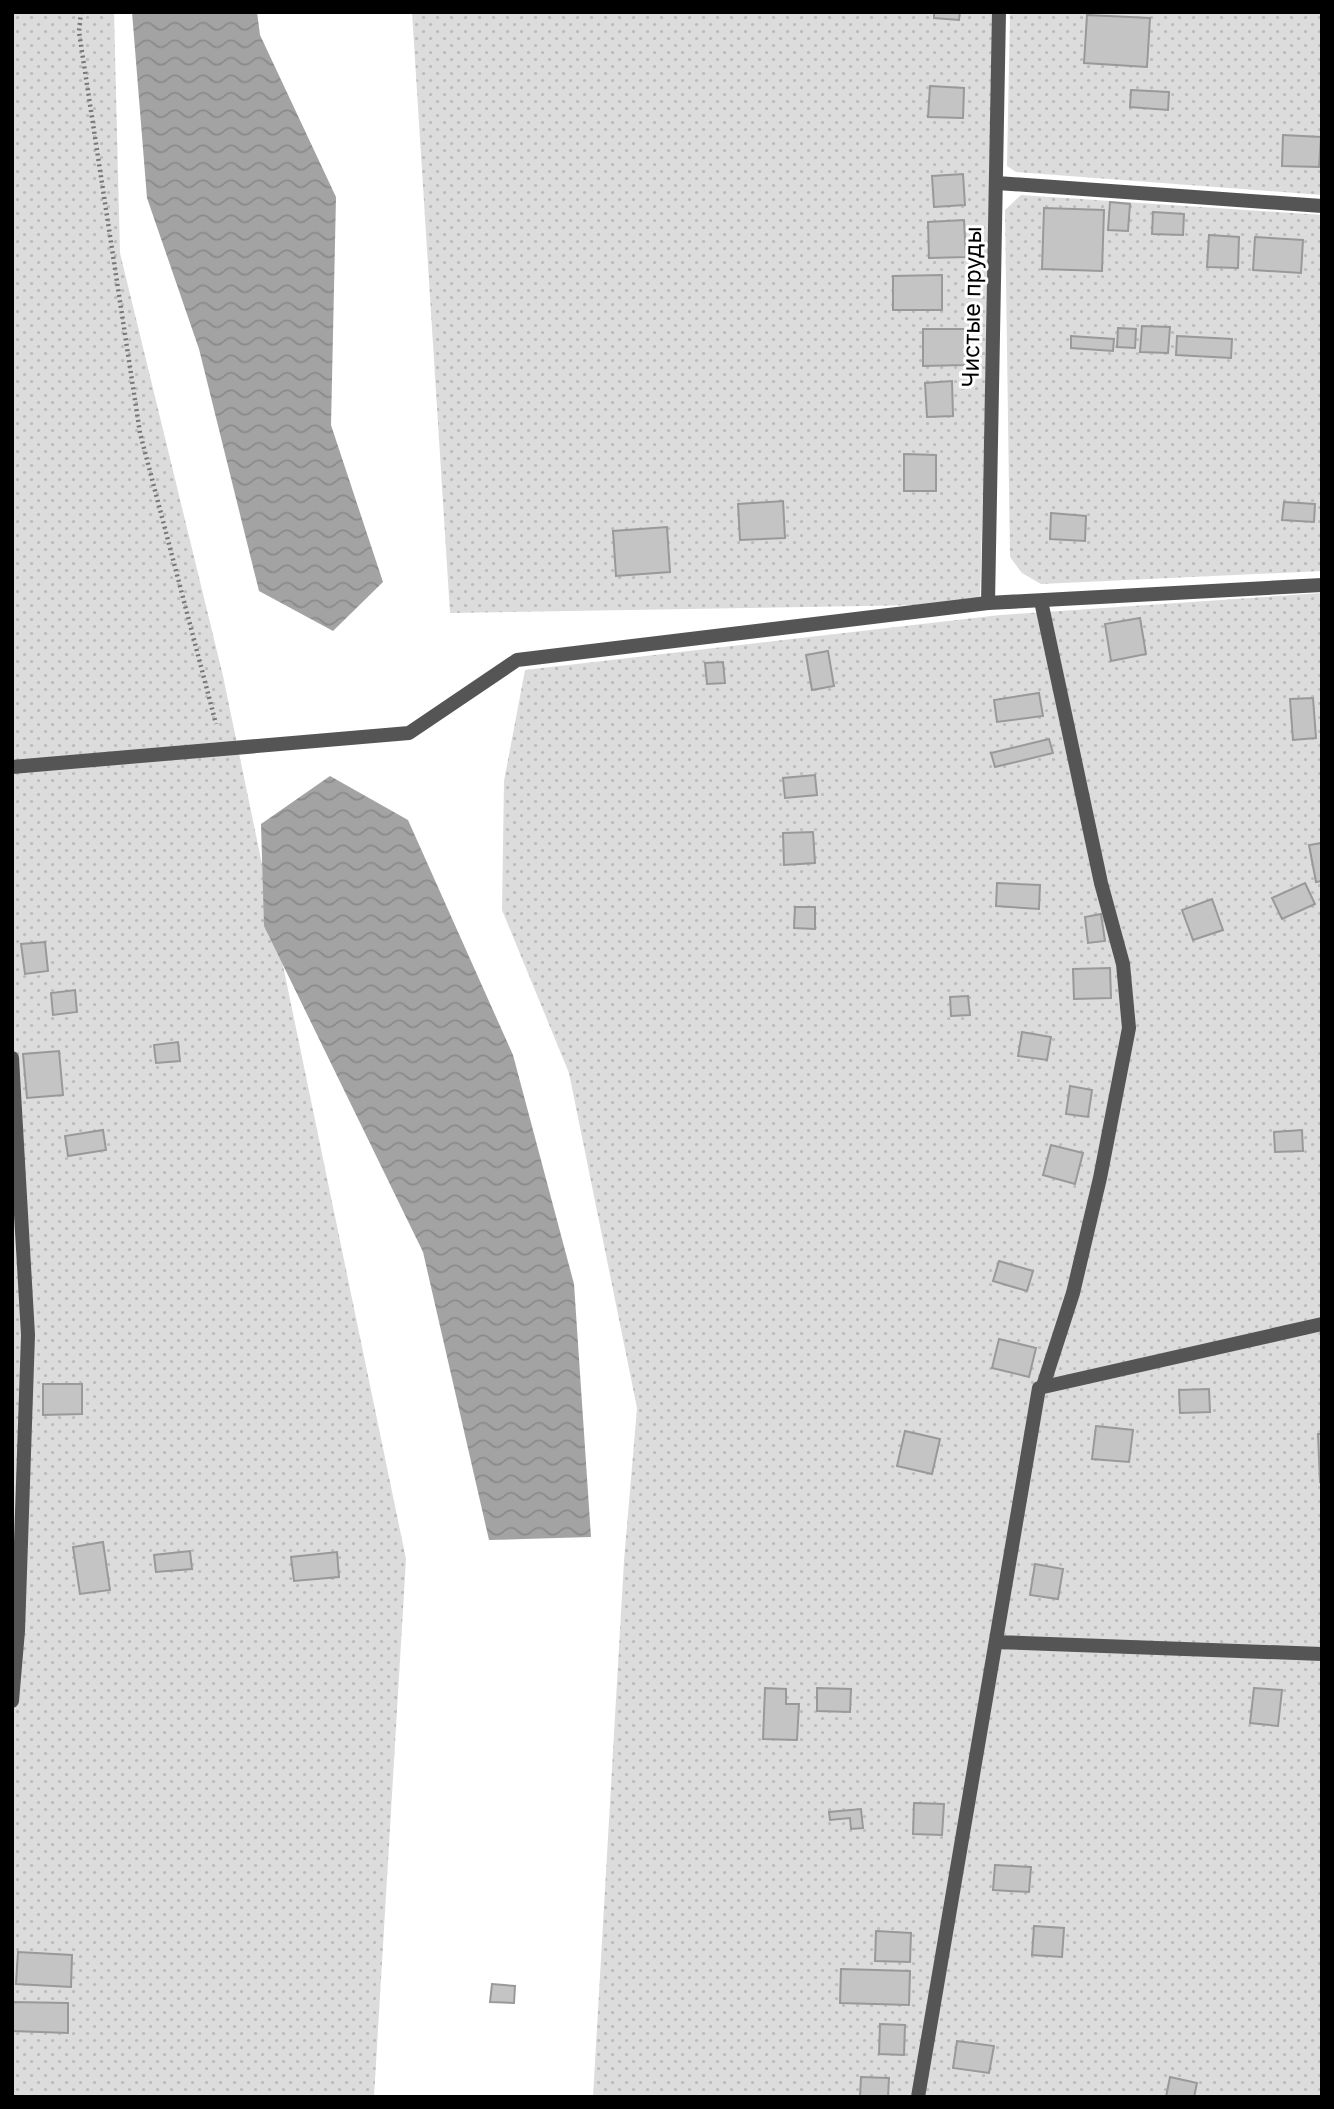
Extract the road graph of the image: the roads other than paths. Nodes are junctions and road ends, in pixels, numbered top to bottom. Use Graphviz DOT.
graph roads {
  1 [pos="999,12"];
  2 [pos="997,183"];
  3 [pos="1322,206"];
  4 [pos="1322,585"];
  5 [pos="1041,601"];
  6 [pos="988,603"];
  7 [pos="12,767"];
  8 [pos="12,1058"];
  9 [pos="1322,1324"];
  10 [pos="1043,1387"];
  11 [pos="996,1642"];
  12 [pos="1322,1654"];
  13 [pos="12,1700"];
  14 [pos="918,2097"];
  1 -- 2 [label="street, Чистые пруды"];
  2 -- 3 [label="street"];
  2 -- 6 [label="street, Чистые пруды"];
  4 -- 5 [label="street"];
  5 -- 6 [label="street"];
  5 -- 10 [label="street"];
  6 -- 7 [label="street"];
  8 -- 13 [label="street"];
  9 -- 10 [label="street"];
  10 -- 11 [label="street"];
  11 -- 12 [label="street"];
  11 -- 14 [label="street"];
}
